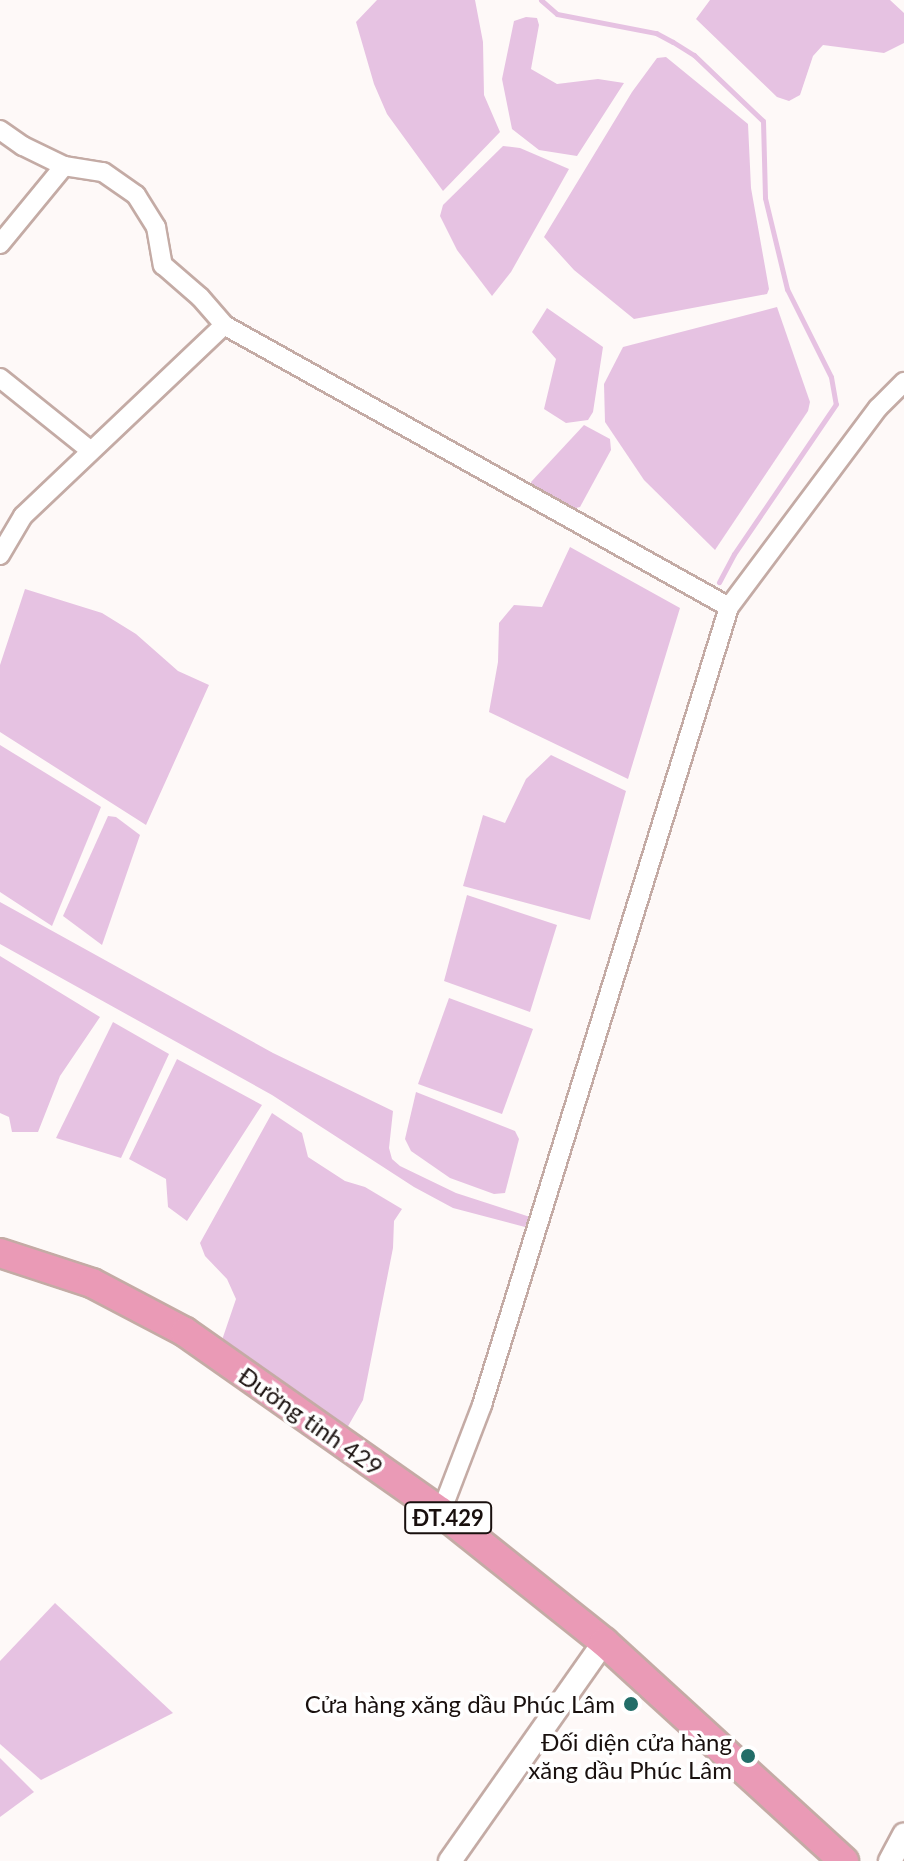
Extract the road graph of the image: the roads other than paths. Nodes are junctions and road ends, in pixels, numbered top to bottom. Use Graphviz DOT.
graph roads {
  1 [pos="0,130"];
  2 [pos="64,166"];
  3 [pos="0,244"];
  4 [pos="224,325"];
  5 [pos="0,378"];
  6 [pos="904,382"];
  7 [pos="90,450"];
  8 [pos="0,555"];
  9 [pos="729,607"];
  10 [pos="0,1253"];
  11 [pos="441,1512"];
  12 [pos="604,1642"];
  13 [pos="904,1835"];
  14 [pos="450,1861"];
  15 [pos="844,1861"];
  16 [pos="890,1861"];
  1 -- 2 [label="street"];
  2 -- 3 [label="street"];
  2 -- 4 [label="street"];
  4 -- 7 [label="street"];
  4 -- 9 [label="street"];
  5 -- 7 [label="street"];
  6 -- 9 [label="street"];
  7 -- 8 [label="street"];
  9 -- 11 [label="street"];
  10 -- 11 [label="main road, Đường tỉnh 429 / ĐT.429"];
  11 -- 12 [label="main road, Đường tỉnh 429 / ĐT.429"];
  12 -- 14 [label="street"];
  12 -- 15 [label="main road, Đường tỉnh 429 / ĐT.429"];
  13 -- 16 [label="street"];
}
